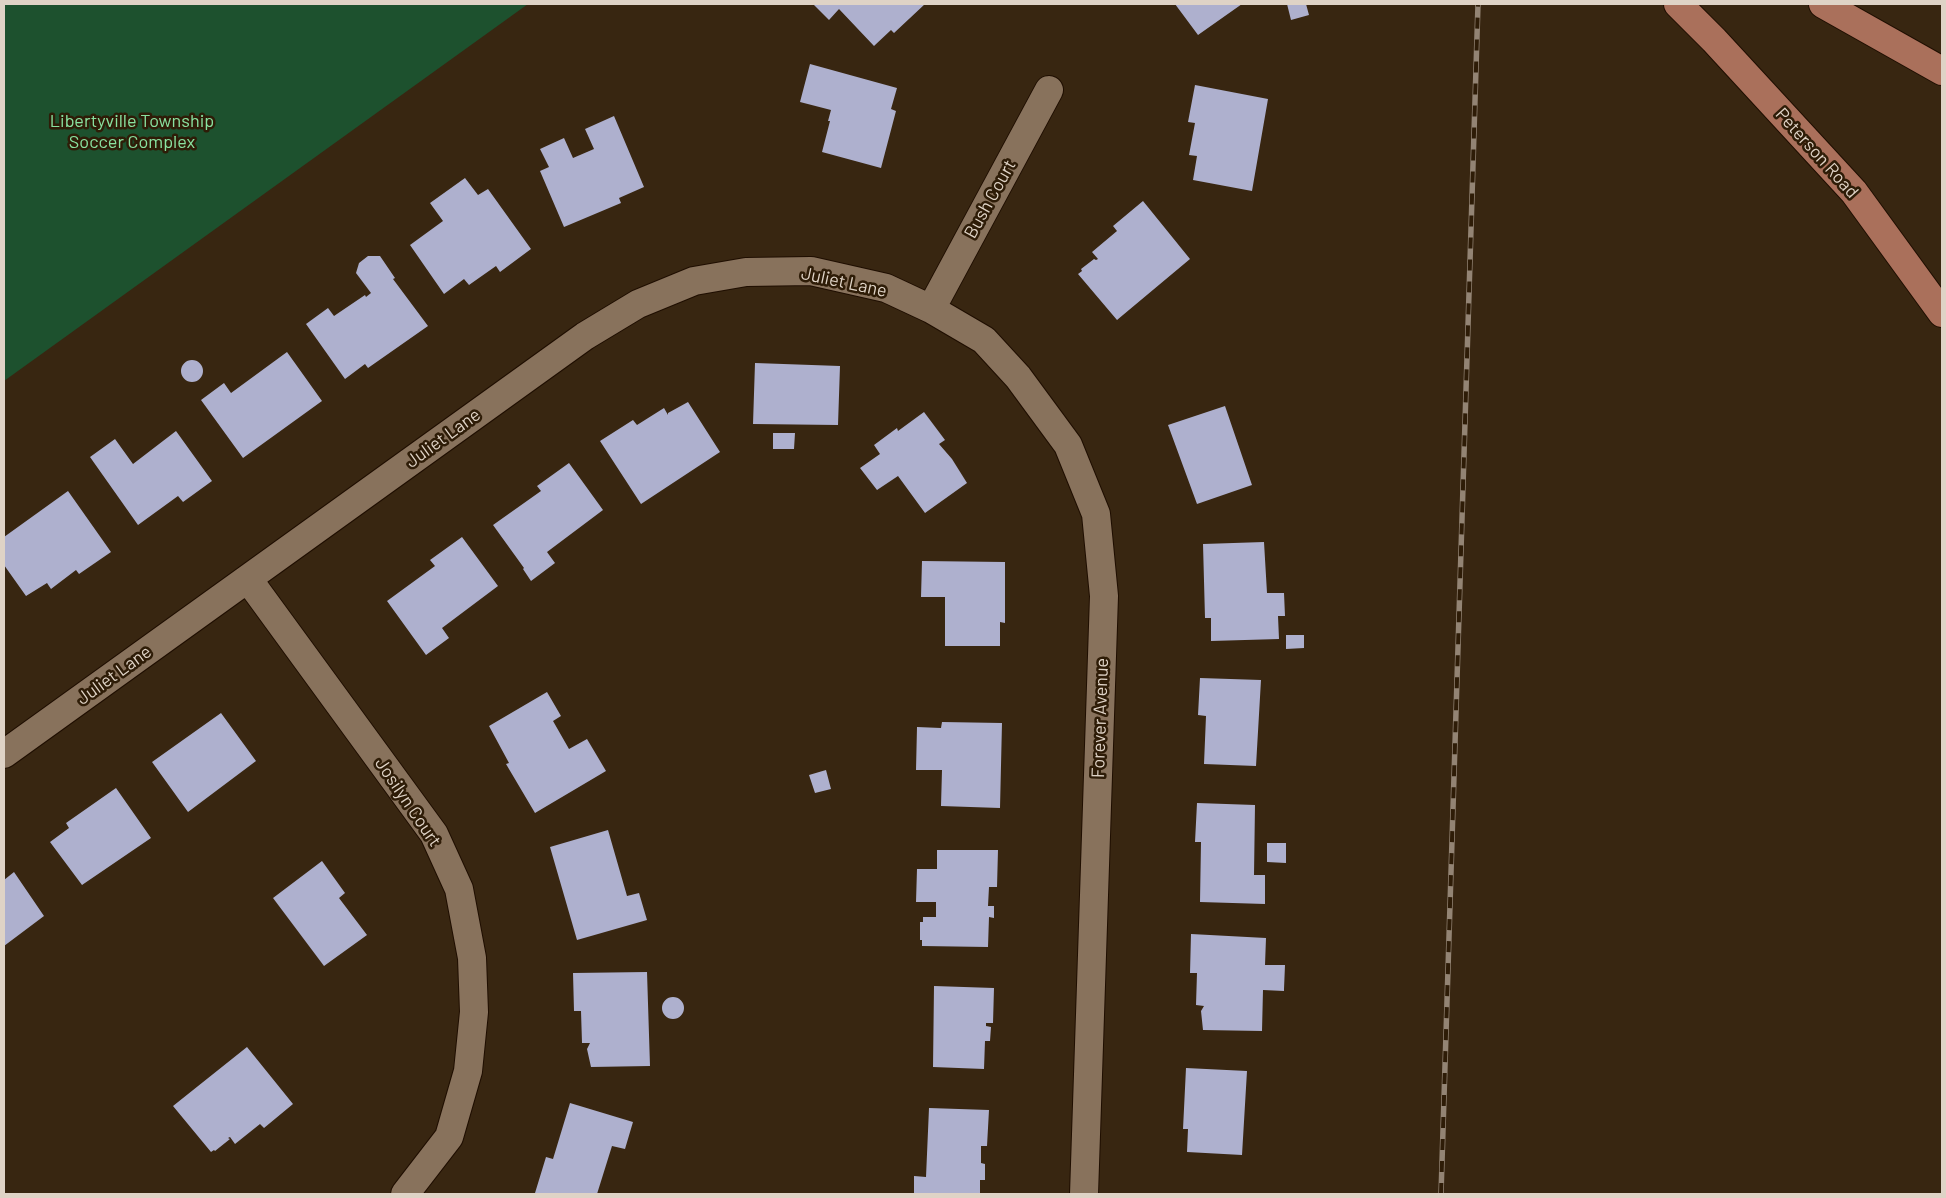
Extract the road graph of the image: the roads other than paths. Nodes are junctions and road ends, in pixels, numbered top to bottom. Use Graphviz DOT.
graph roads {
  1 [pos="1678,4"];
  2 [pos="1822,4"];
  3 [pos="1942,71"];
  4 [pos="1050,90"];
  5 [pos="930,309"];
  6 [pos="1942,313"];
  7 [pos="248,578"];
  8 [pos="4,754"];
  9 [pos="405,1194"];
  10 [pos="1084,1194"];
  1 -- 6 [label="main road, Peterson Road"];
  2 -- 3 [label="main road"];
  4 -- 5 [label="street, Bush Court"];
  5 -- 7 [label="street, Juliet Lane"];
  5 -- 10 [label="street, Forever Avenue"];
  7 -- 8 [label="street, Juliet Lane"];
  7 -- 9 [label="street, Josilyn Court"];
}
